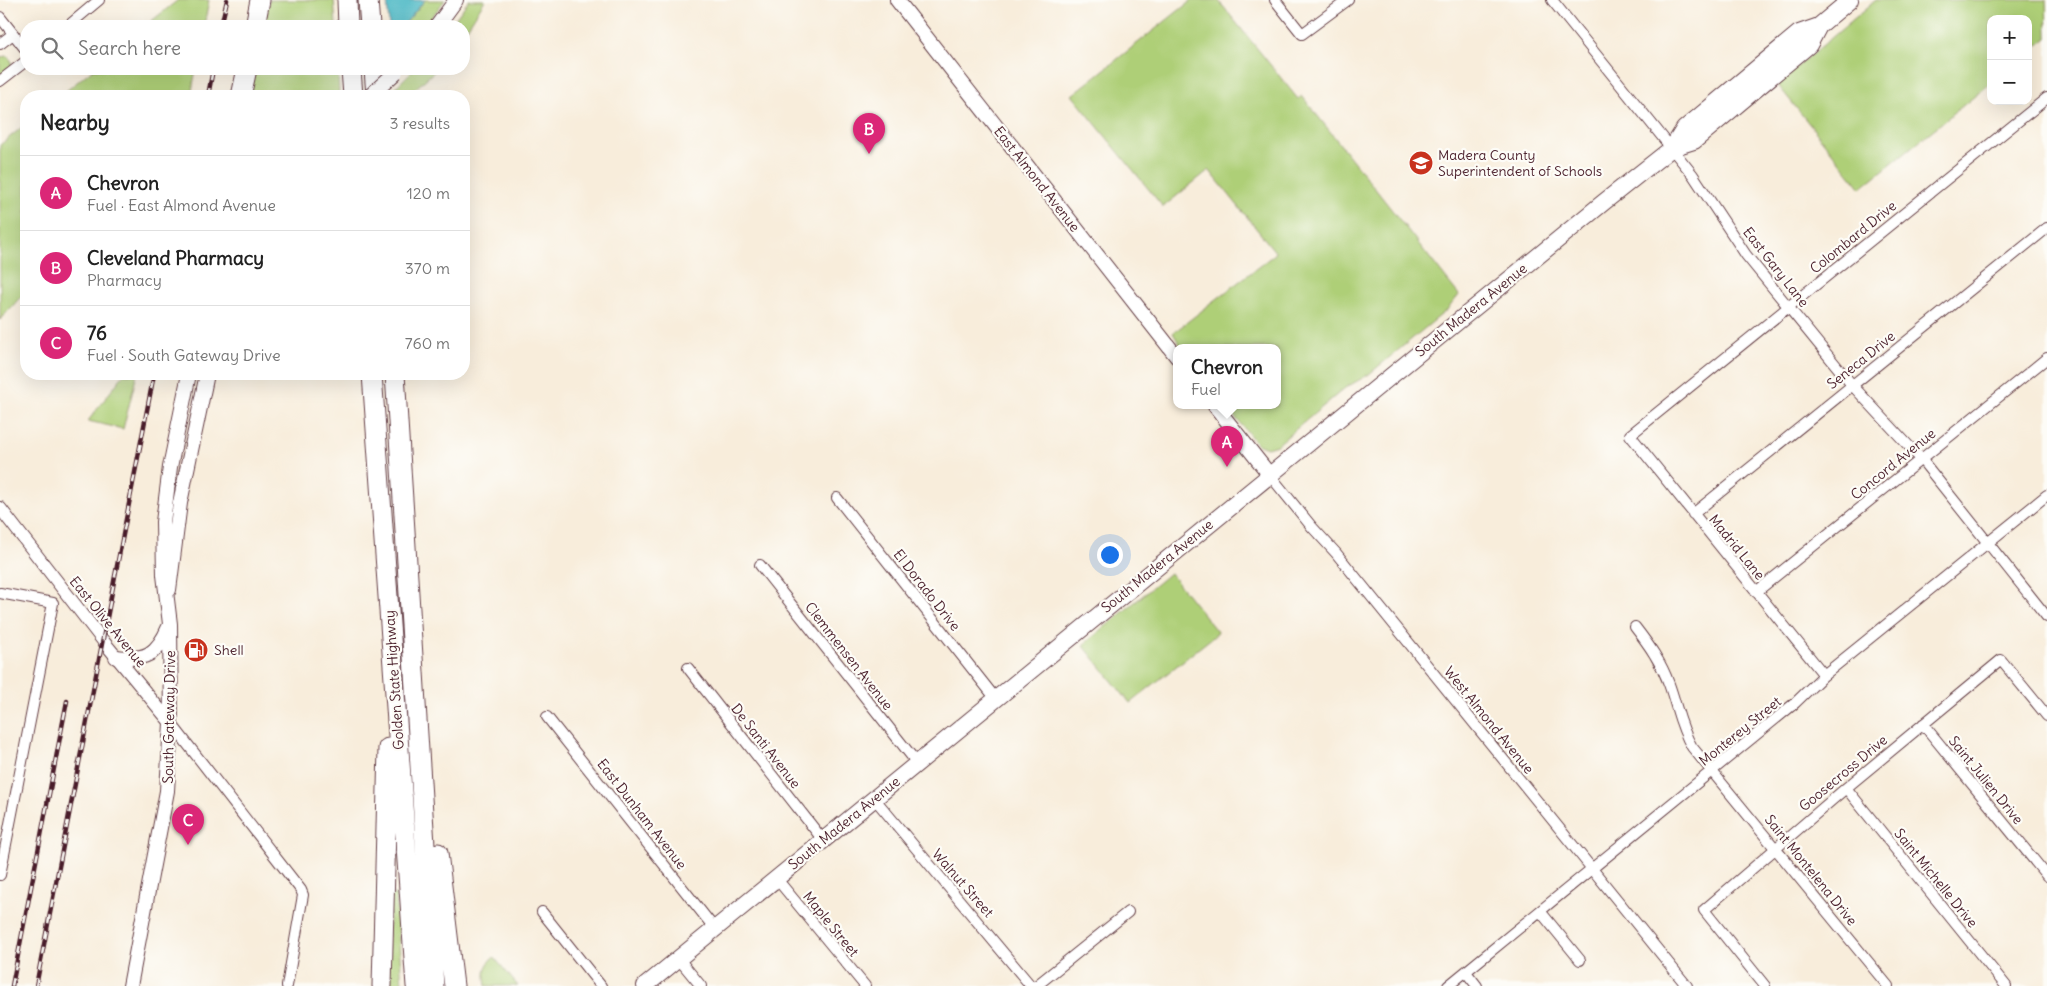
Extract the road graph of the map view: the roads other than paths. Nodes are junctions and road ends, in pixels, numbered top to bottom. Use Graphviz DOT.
graph roads {
  1 [pos="99,0"];
  2 [pos="260,0"];
  3 [pos="347,0"];
  4 [pos="368,0"];
  5 [pos="456,0"];
  6 [pos="897,0"];
  7 [pos="1275,0"];
  8 [pos="1348,0"];
  9 [pos="1552,0"];
  10 [pos="1850,0"];
  11 [pos="0,17"];
  12 [pos="75,20"];
  13 [pos="256,20"];
  14 [pos="348,20"];
  15 [pos="370,20"];
  16 [pos="441,20"];
  17 [pos="13,34"];
  18 [pos="20,43"];
  19 [pos="0,44"];
  20 [pos="20,66"];
  21 [pos="246,75"];
  22 [pos="351,75"];
  23 [pos="374,75"];
  24 [pos="392,75"];
  25 [pos="0,81"];
  26 [pos="242,90"];
  27 [pos="353,90"];
  28 [pos="376,90"];
  29 [pos="376,90"];
  30 [pos="2047,98"];
  31 [pos="1672,148"];
  32 [pos="2047,228"];
  33 [pos="1788,307"];
  34 [pos="1173,352"];
  35 [pos="2047,358"];
  36 [pos="187,380"];
  37 [pos="206,380"];
  38 [pos="372,380"];
  39 [pos="395,380"];
  40 [pos="1852,385"];
  41 [pos="1217,409"];
  42 [pos="1630,435"];
  43 [pos="1921,459"];
  44 [pos="1269,474"];
  45 [pos="2047,495"];
  46 [pos="837,498"];
  47 [pos="0,508"];
  48 [pos="1693,514"];
  49 [pos="1989,543"];
  50 [pos="760,565"];
  51 [pos="1756,592"];
  52 [pos="0,593"];
  53 [pos="66,594"];
  54 [pos="168,596"];
  55 [pos="53,604"];
  56 [pos="2047,617"];
  57 [pos="170,624"];
  58 [pos="390,624"];
  59 [pos="412,625"];
  60 [pos="1634,627"];
  61 [pos="116,657"];
  62 [pos="688,668"];
  63 [pos="1824,675"];
  64 [pos="996,699"];
  65 [pos="2047,716"];
  66 [pos="548,717"];
  67 [pos="171,723"];
  68 [pos="1923,724"];
  69 [pos="917,764"];
  70 [pos="1712,772"];
  71 [pos="1846,788"];
  72 [pos="874,798"];
  73 [pos="823,840"];
  74 [pos="1777,848"];
  75 [pos="1592,868"];
  76 [pos="0,874"];
  77 [pos="2047,876"];
  78 [pos="776,878"];
  79 [pos="1540,911"];
  80 [pos="542,912"];
  81 [pos="1128,912"];
  82 [pos="715,929"];
  83 [pos="678,958"];
  84 [pos="1580,960"];
  85 [pos="1466,972"];
  86 [pos="130,986"];
  87 [pos="287,986"];
  88 [pos="382,986"];
  89 [pos="416,986"];
  90 [pos="434,986"];
  91 [pos="454,986"];
  92 [pos="601,986"];
  93 [pos="645,986"];
  94 [pos="701,986"];
  95 [pos="865,986"];
  96 [pos="1031,986"];
  97 [pos="1036,986"];
  98 [pos="1448,986"];
  99 [pos="1477,986"];
  100 [pos="1686,986"];
  101 [pos="1765,986"];
  102 [pos="1888,986"];
  103 [pos="2006,986"];
  1 -- 12 [label="street"];
  2 -- 13 [label="highway"];
  3 -- 14 [label="highway"];
  4 -- 15 [label="highway"];
  5 -- 16 [label="main road"];
  6 -- 34 [label="main road, East Almond Avenue"];
  7 -- 8 [label="street"];
  9 -- 31 [label="street, East Gary Lane"];
  10 -- 31 [label="main road, South Madera Avenue"];
  11 -- 17 [label="street"];
  17 -- 18 [label="street"];
  17 -- 19 [label="street"];
  20 -- 25 [label="street"];
  21 -- 26 [label="highway"];
  22 -- 27 [label="highway"];
  23 -- 28 [label="highway"];
  24 -- 29 [label="main road, bridge"];
  30 -- 33 [label="street, Colombard Drive"];
  31 -- 33 [label="street, East Gary Lane"];
  31 -- 44 [label="main road, South Madera Avenue"];
  32 -- 40 [label="street, Seneca Drive"];
  33 -- 40 [label="street, East Gary Lane"];
  33 -- 42 [label="street, Colombard Drive"];
  35 -- 43 [label="street, Concord Avenue"];
  36 -- 54 [label="main road, South Gateway Drive"];
  37 -- 54 [label="main road, South Gateway Drive"];
  38 -- 58 [label="highway, Golden State Highway"];
  39 -- 59 [label="highway, Golden State Highway"];
  40 -- 43 [label="street, East Gary Lane"];
  40 -- 48 [label="street, Seneca Drive"];
  41 -- 44 [label="main road"];
  42 -- 48 [label="street, Madrid Lane"];
  43 -- 49 [label="street, East Gary Lane"];
  43 -- 51 [label="street, Concord Avenue"];
  44 -- 64 [label="main road, South Madera Avenue"];
  44 -- 75 [label="street, West Almond Avenue"];
  45 -- 49 [label="street, Monterey Street"];
  46 -- 64 [label="street, El Dorado Drive"];
  47 -- 53 [label="street, East Olive Avenue"];
  48 -- 51 [label="street, Madrid Lane"];
  49 -- 56 [label="street, East Gary Lane"];
  49 -- 63 [label="street, Monterey Street"];
  50 -- 69 [label="street, Clemmensen Avenue"];
  51 -- 63 [label="street, Madrid Lane"];
  52 -- 55 [label="street"];
  53 -- 55 [label="street"];
  53 -- 61 [label="street, East Olive Avenue"];
  54 -- 57 [label="main road, South Gateway Drive"];
  55 -- 76 [label="street"];
  57 -- 61 [label="main road"];
  57 -- 67 [label="main road, South Gateway Drive"];
  58 -- 88 [label="highway"];
  58 -- 89 [label="highway, Golden State Highway"];
  59 -- 90 [label="highway, Golden State Highway"];
  59 -- 91 [label="highway"];
  60 -- 70 [label="street, Saint Montelena Drive"];
  61 -- 67 [label="street, East Olive Avenue"];
  62 -- 73 [label="street, De Santi Avenue"];
  63 -- 70 [label="street, Monterey Street"];
  64 -- 69 [label="main road, South Madera Avenue"];
  65 -- 68 [label="street, Goosecross Drive"];
  66 -- 82 [label="street, East Dunham Avenue"];
  67 -- 86 [label="main road, South Gateway Drive"];
  67 -- 87 [label="street, East Olive Avenue"];
  68 -- 71 [label="street, Goosecross Drive"];
  68 -- 77 [label="street, Saint Julien Drive"];
  69 -- 72 [label="main road, South Madera Avenue"];
  70 -- 74 [label="street, Saint Montelena Drive"];
  70 -- 75 [label="street, Monterey Street"];
  71 -- 74 [label="street, Goosecross Drive"];
  71 -- 103 [label="street, Saint Michelle Drive"];
  72 -- 73 [label="main road, South Madera Avenue"];
  72 -- 96 [label="street, Walnut Street"];
  73 -- 78 [label="main road, South Madera Avenue"];
  74 -- 101 [label="street, Goosecross Drive"];
  74 -- 102 [label="street, Saint Montelena Drive"];
  75 -- 79 [label="street, Monterey Street"];
  75 -- 100 [label="street, West Almond Avenue"];
  78 -- 82 [label="main road, South Madera Avenue"];
  78 -- 95 [label="street, Maple Street"];
  79 -- 84 [label="street"];
  79 -- 85 [label="street, Monterey Street"];
  80 -- 92 [label="street"];
  81 -- 97 [label="street"];
  82 -- 83 [label="main road, South Madera Avenue"];
  83 -- 93 [label="main road, South Madera Avenue"];
  83 -- 94 [label="street"];
  85 -- 98 [label="street, Monterey Street"];
  85 -- 99 [label="street"];
}
